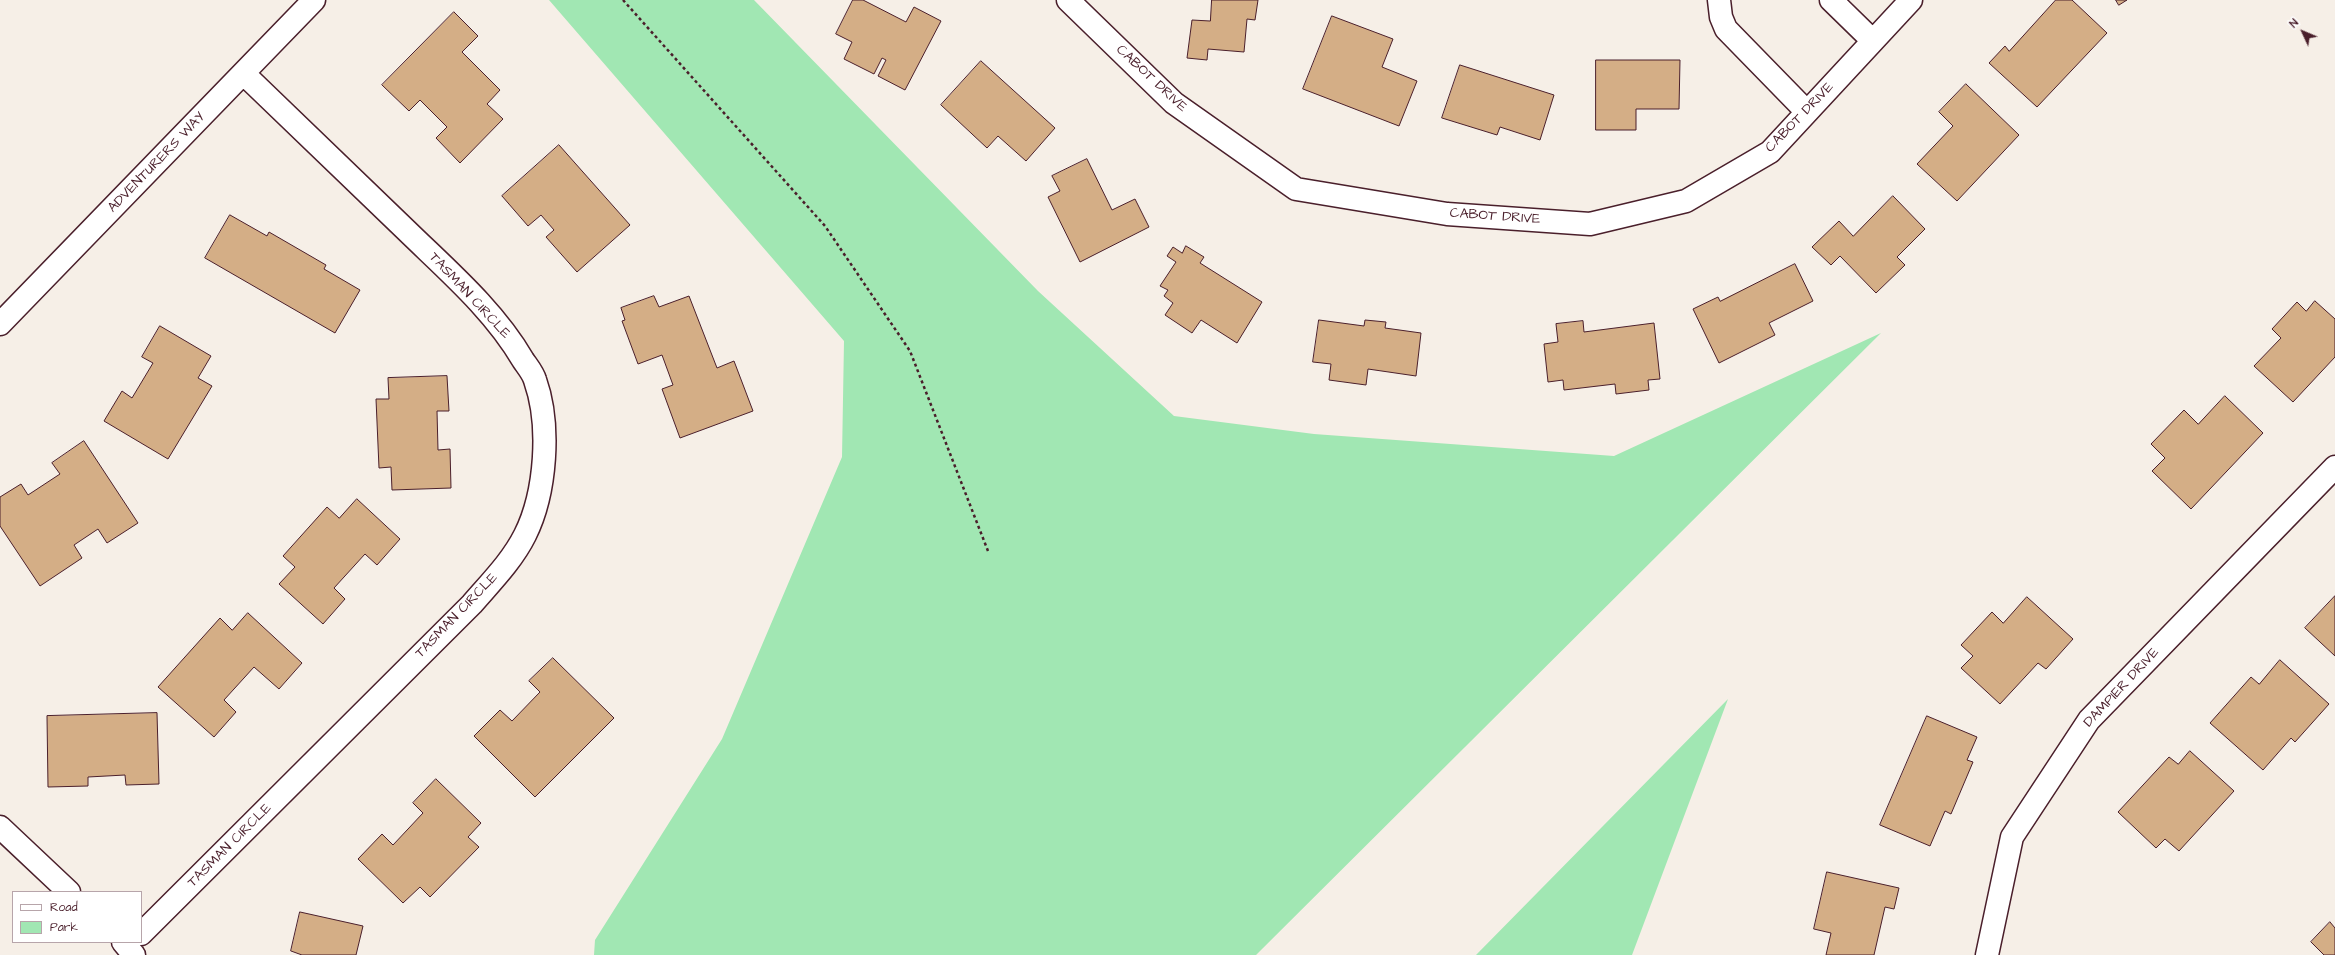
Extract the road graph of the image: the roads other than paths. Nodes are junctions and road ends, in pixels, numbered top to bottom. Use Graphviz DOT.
graph roads {
  1 [pos="314,0"];
  2 [pos="1068,0"];
  3 [pos="1719,0"];
  4 [pos="1831,0"];
  5 [pos="1911,0"];
  6 [pos="1873,41"];
  7 [pos="244,74"];
  8 [pos="1807,112"];
  9 [pos="0,324"];
  10 [pos="2335,466"];
  11 [pos="0,827"];
  12 [pos="68,891"];
  13 [pos="142,934"];
  14 [pos="1987,955"];
  1 -- 7 [label="street, ADVENTURERS WAY"];
  2 -- 8 [label="street, CABOT DRIVE"];
  3 -- 8 [label="street"];
  4 -- 6 [label="street"];
  5 -- 6 [label="street, CABOT DRIVE"];
  6 -- 8 [label="street, CABOT DRIVE"];
  7 -- 9 [label="street, ADVENTURERS WAY"];
  7 -- 13 [label="street, TASMAN CIRCLE"];
  10 -- 14 [label="street, DAMPIER DRIVE"];
  11 -- 12 [label="street"];
}
